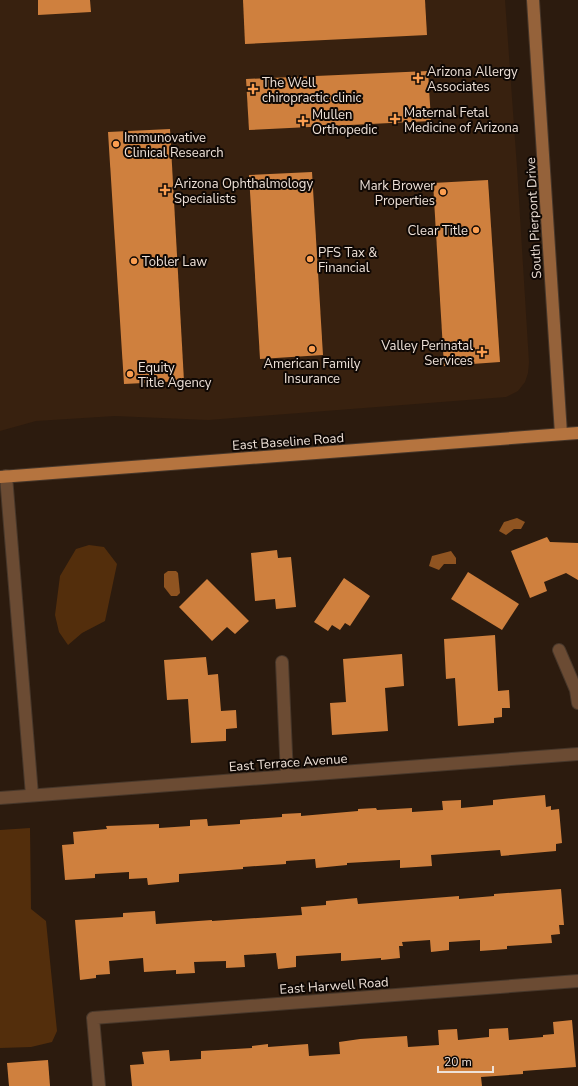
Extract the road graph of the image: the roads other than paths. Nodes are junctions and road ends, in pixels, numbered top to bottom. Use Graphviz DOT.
graph roads {
  1 [pos="533,0"];
  2 [pos="578,433"];
  3 [pos="561,434"];
  4 [pos="3,477"];
  5 [pos="559,650"];
  6 [pos="282,662"];
  7 [pos="578,703"];
  8 [pos="578,754"];
  9 [pos="287,776"];
  10 [pos="32,795"];
  11 [pos="0,798"];
  12 [pos="578,981"];
  13 [pos="99,1086"];
  1 -- 3 [label="street, South Pierpont Drive"];
  2 -- 3 [label="main road, East Baseline Road"];
  3 -- 4 [label="main road, East Baseline Road"];
  4 -- 10 [label="street"];
  5 -- 7 [label="street"];
  6 -- 9 [label="street"];
  8 -- 9 [label="street, East Terrace Avenue"];
  9 -- 10 [label="street, East Terrace Avenue"];
  10 -- 11 [label="street, East Terrace Avenue"];
  12 -- 13 [label="street, East Harwell Road"];
}
